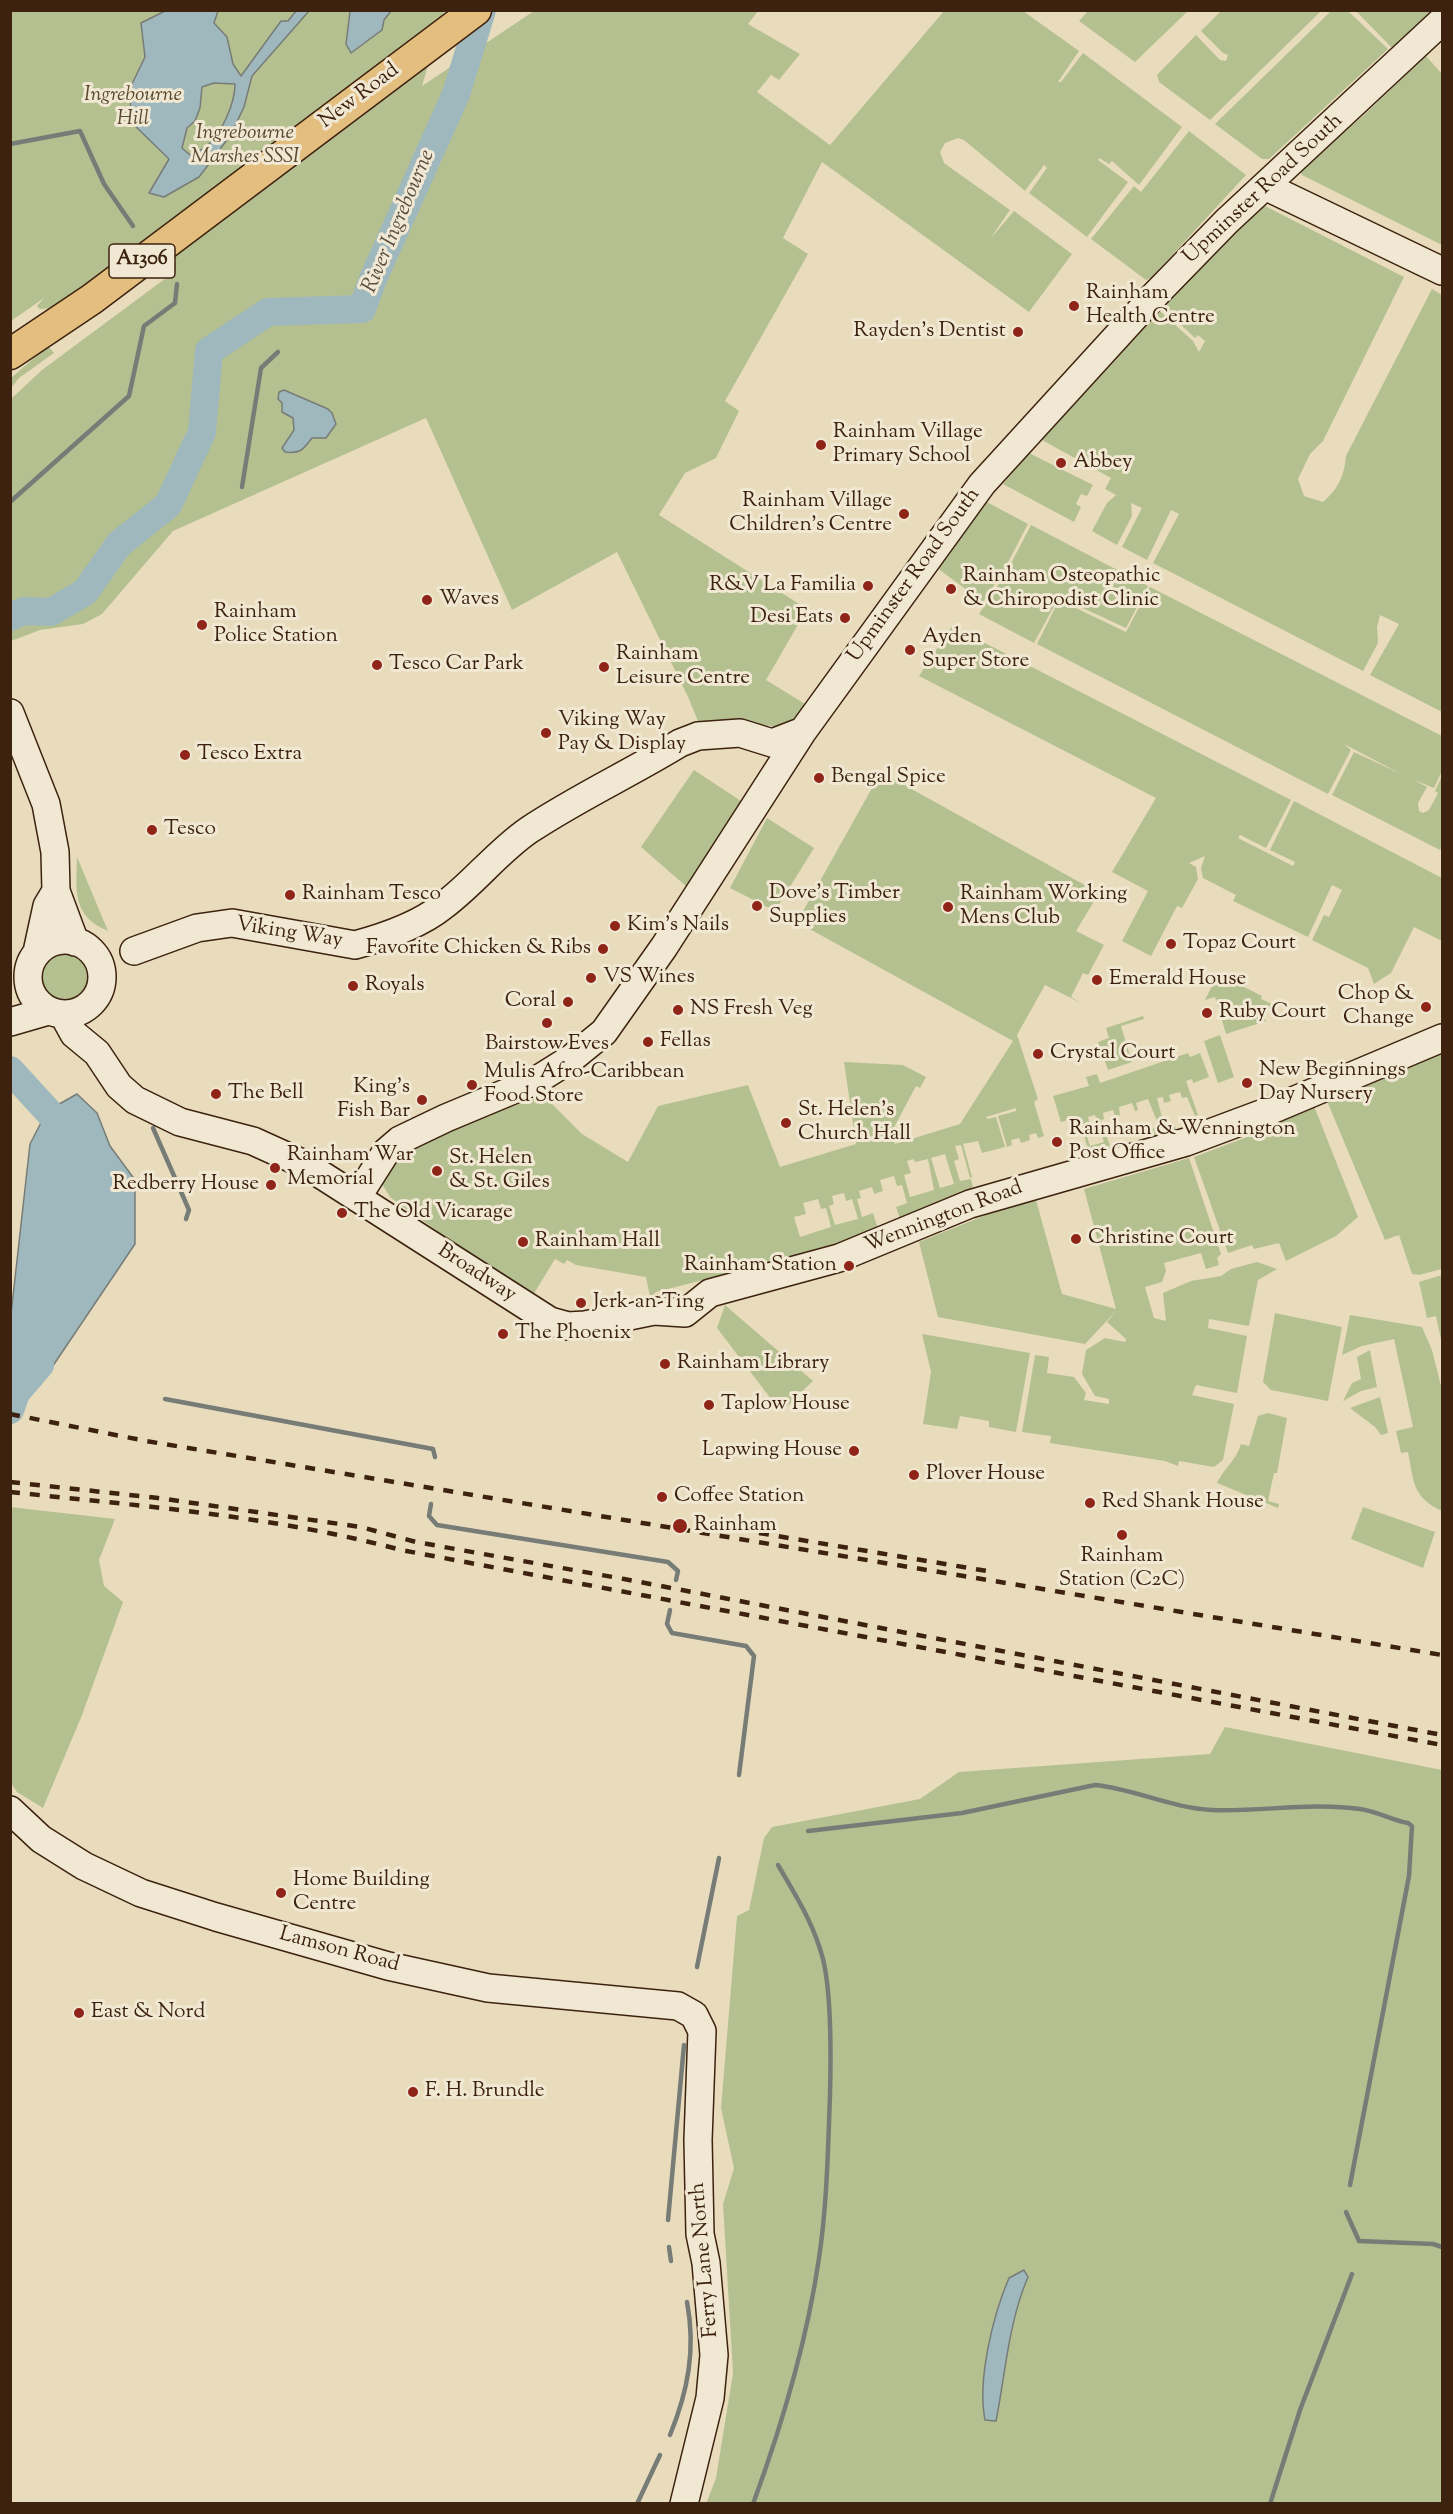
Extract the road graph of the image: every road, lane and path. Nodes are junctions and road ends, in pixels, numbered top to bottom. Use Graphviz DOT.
graph roads {
  1 [pos="476,10"];
  2 [pos="1443,21"];
  3 [pos="1267,187"];
  4 [pos="1443,271"];
  5 [pos="10,354"];
  6 [pos="10,713"];
  7 [pos="777,758"];
  8 [pos="56,891"];
  9 [pos="83,946"];
  10 [pos="134,951"];
  11 [pos="33,963"];
  12 [pos="10,995"];
  13 [pos="95,995"];
  14 [pos="56,1012"];
  15 [pos="10,1022"];
  16 [pos="1443,1038"];
  17 [pos="97,1053"];
  18 [pos="358,1196"];
  19 [pos="684,1313"];
  20 [pos="10,1810"];
  21 [pos="694,2014"];
  22 [pos="684,2504"];
  1 -- 5 [label="main road, New Road / A1306"];
  2 -- 3 [label="street, Upminster Road South"];
  3 -- 4 [label="street"];
  3 -- 7 [label="street, Upminster Road South"];
  6 -- 8 [label="street"];
  7 -- 10 [label="street, Viking Way"];
  7 -- 18 [label="street"];
  8 -- 9 [label="street"];
  8 -- 11 [label="street"];
  9 -- 10 [label="street"];
  9 -- 11 [label="street"];
  9 -- 13 [label="street"];
  10 -- 13 [label="street"];
  11 -- 12 [label="street"];
  11 -- 14 [label="street"];
  13 -- 14 [label="street"];
  13 -- 17 [label="street"];
  14 -- 15 [label="street"];
  14 -- 17 [label="street"];
  16 -- 19 [label="street, Wennington Road"];
  17 -- 18 [label="street, Broadway"];
  18 -- 19 [label="street, Broadway"];
  20 -- 21 [label="street, Lamson Road"];
  21 -- 22 [label="street, Ferry Lane North"];
}
